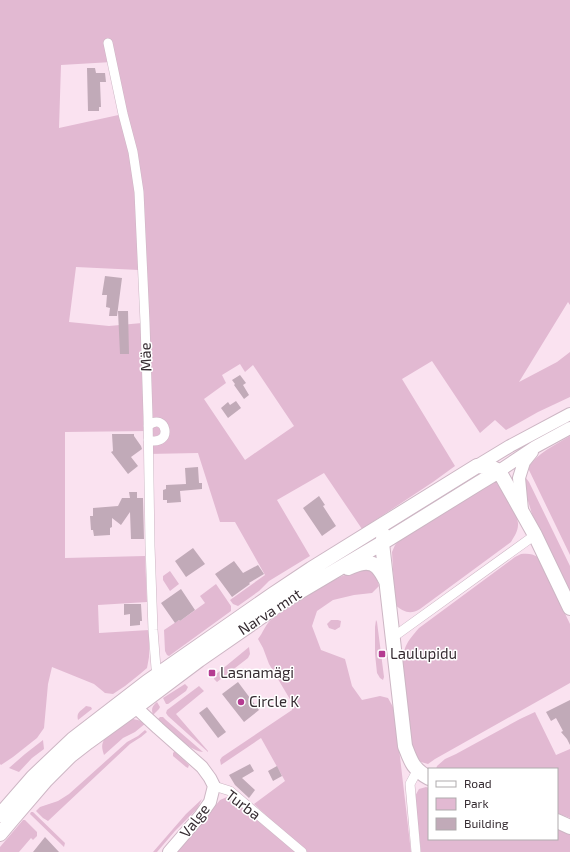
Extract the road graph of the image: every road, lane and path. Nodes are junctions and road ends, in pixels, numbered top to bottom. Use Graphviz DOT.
graph roads {
  1 [pos="108,43"];
  2 [pos="570,414"];
  3 [pos="148,426"];
  4 [pos="570,428"];
  5 [pos="148,440"];
  6 [pos="535,448"];
  7 [pos="477,466"];
  8 [pos="499,471"];
  9 [pos="522,511"];
  10 [pos="398,515"];
  11 [pos="535,535"];
  12 [pos="382,543"];
  13 [pos="326,576"];
  14 [pos="387,582"];
  15 [pos="570,608"];
  16 [pos="392,638"];
  17 [pos="164,678"];
  18 [pos="131,703"];
  19 [pos="417,771"];
  20 [pos="428,777"];
  21 [pos="214,786"];
  22 [pos="0,815"];
  23 [pos="558,822"];
  24 [pos="570,827"];
  25 [pos="0,834"];
  26 [pos="169,852"];
  27 [pos="302,852"];
  28 [pos="416,852"];
  1 -- 3 [label="street, Mäe"];
  2 -- 7 [label="main road, Narva mnt"];
  3 -- 5 [label="street, Mäe"];
  3 -- 5 [label="street"];
  4 -- 6 [label="main road, Narva mnt"];
  5 -- 17 [label="street, Mäe"];
  6 -- 8 [label="main road, Narva mnt"];
  6 -- 9 [label="main road"];
  7 -- 8 [label="main road"];
  7 -- 10 [label="main road, Narva mnt"];
  8 -- 9 [label="main road"];
  8 -- 12 [label="main road, Narva mnt"];
  9 -- 11 [label="main road"];
  10 -- 12 [label="main road"];
  10 -- 17 [label="main road, Narva mnt"];
  11 -- 15 [label="main road"];
  11 -- 16 [label="street"];
  12 -- 13 [label="main road, Narva mnt"];
  12 -- 14 [label="main road"];
  13 -- 14 [label="main road"];
  13 -- 17 [label="main road, Narva mnt"];
  14 -- 16 [label="main road"];
  16 -- 19 [label="main road"];
  17 -- 18 [label="main road, Narva mnt"];
  18 -- 21 [label="main road, Turba"];
  18 -- 22 [label="main road, Narva mnt"];
  18 -- 25 [label="main road, Narva mnt"];
  19 -- 20 [label="main road"];
  19 -- 28 [label="street"];
  21 -- 26 [label="main road, Valge"];
  21 -- 27 [label="street, Turba"];
  23 -- 24 [label="main road"];
}
